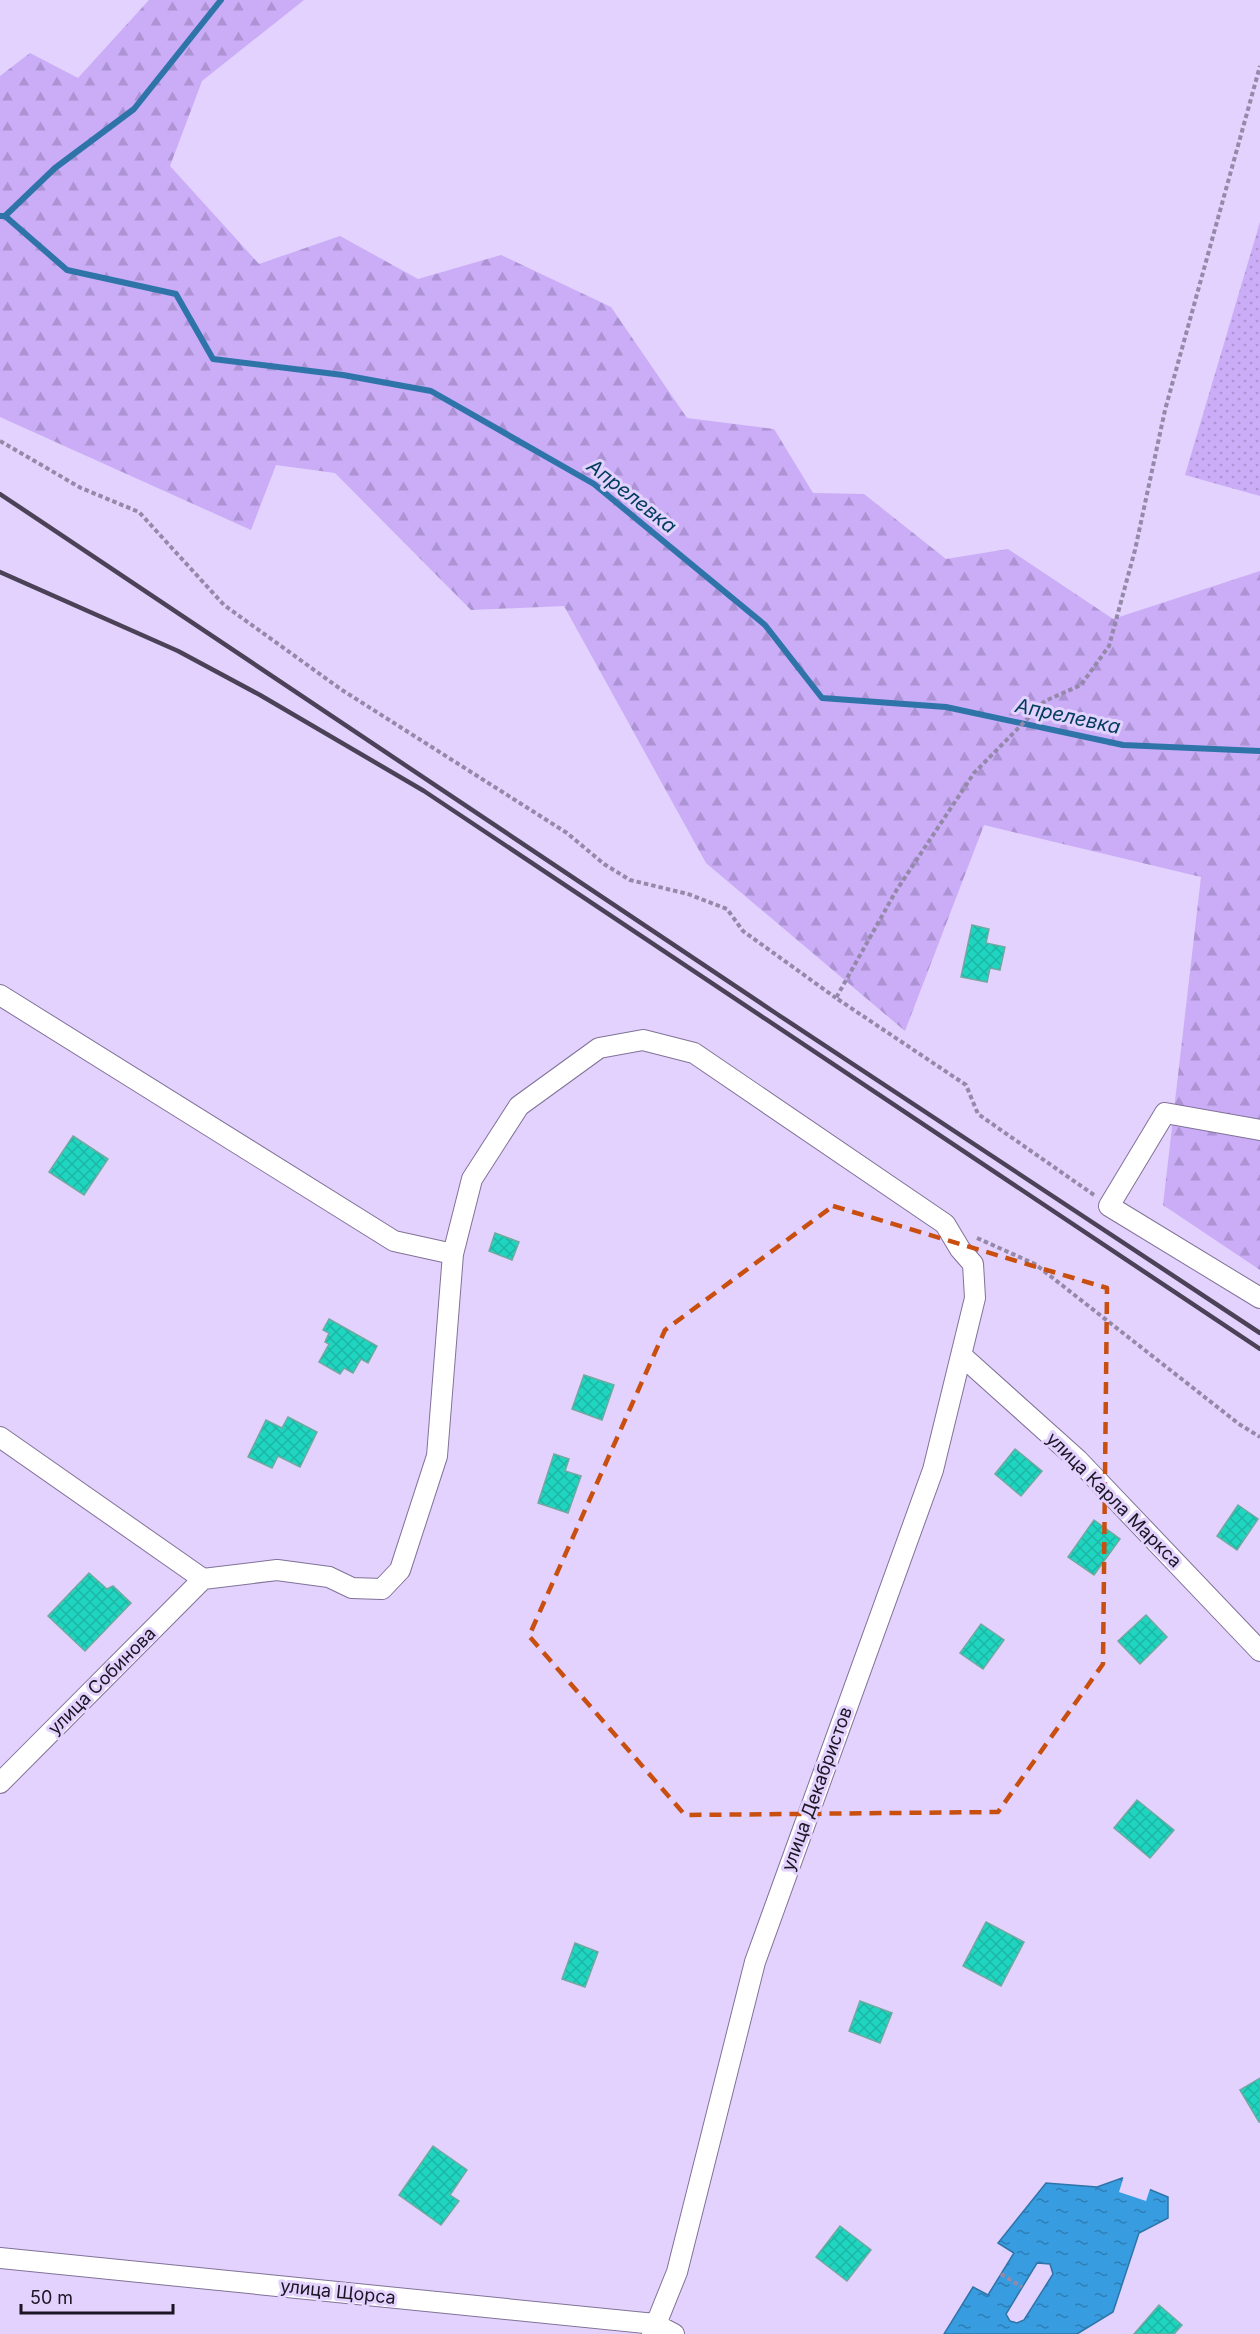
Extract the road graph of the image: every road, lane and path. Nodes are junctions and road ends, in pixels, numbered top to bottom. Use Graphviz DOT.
graph roads {
  1 [pos="1260,66"];
  2 [pos="0,441"];
  3 [pos="0,995"];
  4 [pos="836,998"];
  5 [pos="1260,1130"];
  6 [pos="1109,1206"];
  7 [pos="975,1237"];
  8 [pos="453,1254"];
  9 [pos="1260,1298"];
  10 [pos="961,1355"];
  11 [pos="0,1437"];
  12 [pos="1260,1437"];
  13 [pos="203,1579"];
  14 [pos="1260,1651"];
  15 [pos="0,1783"];
  16 [pos="0,2259"];
  17 [pos="1001,2274"];
  18 [pos="1022,2288"];
  19 [pos="653,2329"];
  20 [pos="674,2334"];
  1 -- 4 [label="path"];
  2 -- 4 [label="path"];
  3 -- 8 [label="street"];
  4 -- 6 [label="path"];
  5 -- 6 [label="street"];
  6 -- 9 [label="street"];
  7 -- 12 [label="path"];
  8 -- 10 [label="street, улица Декабристов"];
  8 -- 13 [label="street, улица Декабристов"];
  10 -- 14 [label="street, улица Карла Маркса"];
  10 -- 19 [label="street, улица Декабристов"];
  11 -- 13 [label="street"];
  13 -- 15 [label="street, улица Собинова"];
  16 -- 19 [label="street, улица Щорса"];
  17 -- 18 [label="path"];
  19 -- 20 [label="street, улица Щорса"];
}
